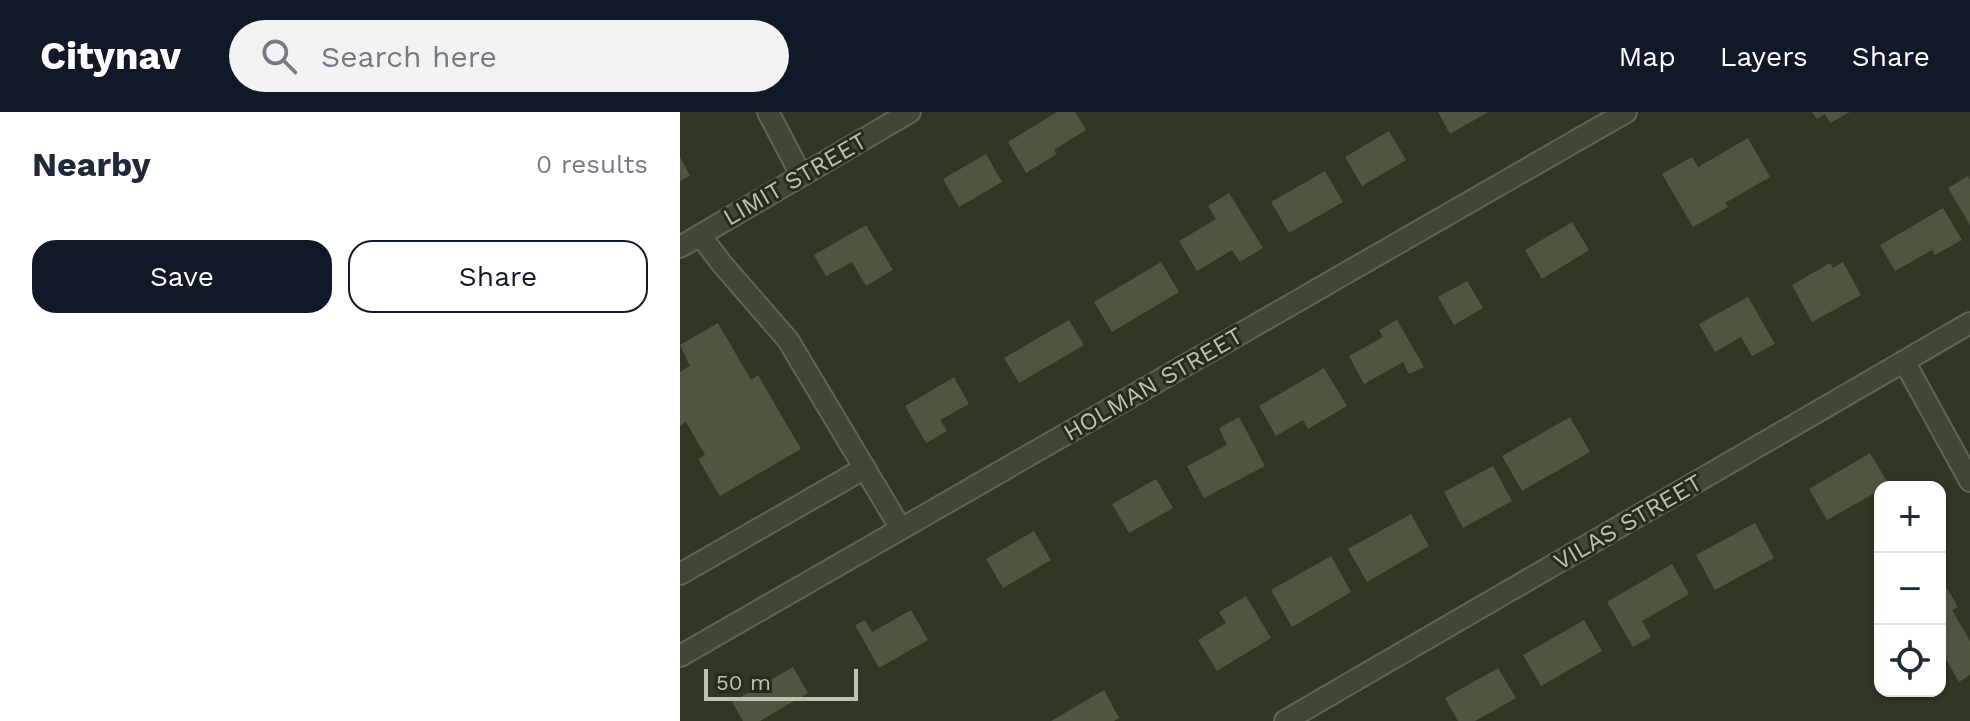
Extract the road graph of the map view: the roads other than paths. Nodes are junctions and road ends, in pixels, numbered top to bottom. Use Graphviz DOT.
graph roads {
  1 [pos="768,112"];
  2 [pos="910,112"];
  3 [pos="1626,112"];
  4 [pos="801,175"];
  5 [pos="700,235"];
  6 [pos="680,247"];
  7 [pos="1970,323"];
  8 [pos="1904,361"];
  9 [pos="865,468"];
  10 [pos="1970,481"];
  11 [pos="901,529"];
  12 [pos="680,574"];
  13 [pos="680,656"];
  14 [pos="1285,721"];
  1 -- 4 [label="street"];
  2 -- 4 [label="street, LIMIT STREET"];
  3 -- 11 [label="street, HOLMAN STREET"];
  4 -- 5 [label="street, LIMIT STREET"];
  5 -- 6 [label="street, LIMIT STREET"];
  5 -- 9 [label="street"];
  7 -- 8 [label="street, VILAS STREET"];
  8 -- 10 [label="street"];
  8 -- 14 [label="street, VILAS STREET"];
  9 -- 11 [label="street"];
  9 -- 12 [label="street"];
  11 -- 13 [label="street, HOLMAN STREET"];
}
